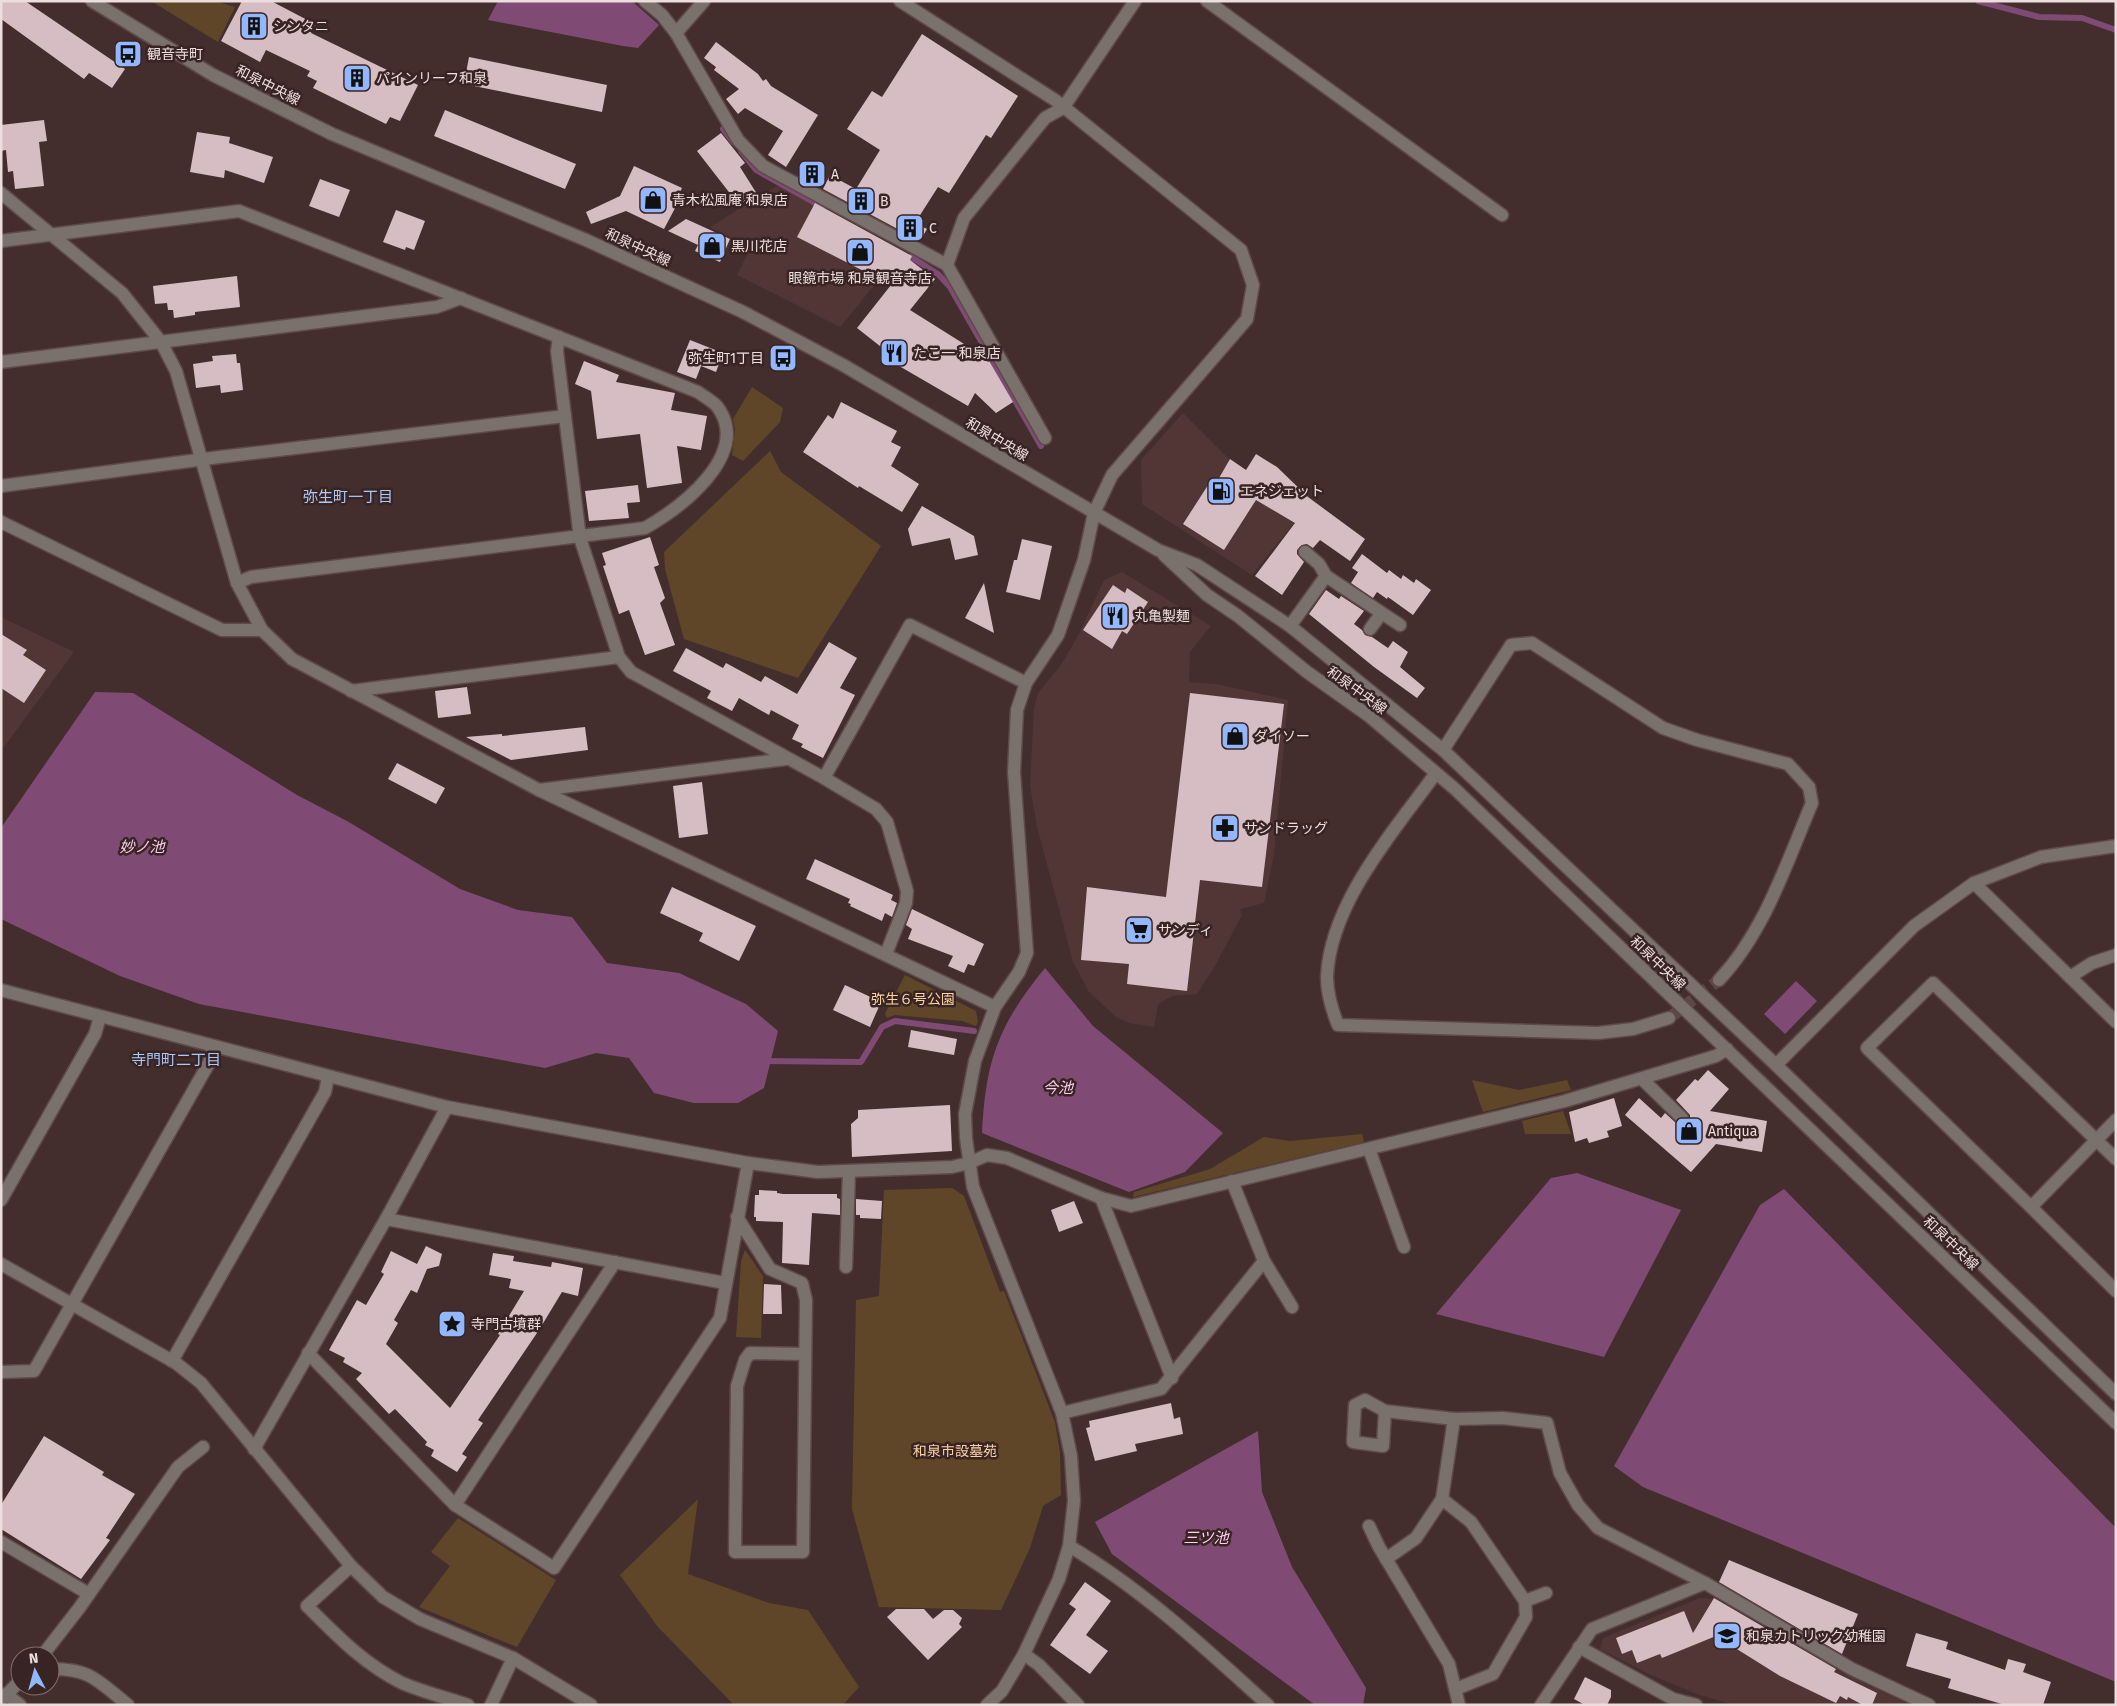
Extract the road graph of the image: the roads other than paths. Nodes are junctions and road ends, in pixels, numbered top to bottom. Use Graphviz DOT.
graph roads {
  1 [pos="92,1"];
  2 [pos="645,1"];
  3 [pos="704,1"];
  4 [pos="900,1"];
  5 [pos="1135,1"];
  6 [pos="1207,1"];
  7 [pos="676,34"];
  8 [pos="1063,108"];
  9 [pos="1,193"];
  10 [pos="1502,215"];
  11 [pos="49,235"];
  12 [pos="1,241"];
  13 [pos="948,264"];
  14 [pos="461,298"];
  15 [pos="559,337"];
  16 [pos="161,342"];
  17 [pos="1,362"];
  18 [pos="565,416"];
  19 [pos="1045,438"];
  20 [pos="202,459"];
  21 [pos="1,486"];
  22 [pos="1094,513"];
  23 [pos="1,522"];
  24 [pos="580,538"];
  25 [pos="1158,550"];
  26 [pos="1305,552"];
  27 [pos="1326,576"];
  28 [pos="236,583"];
  29 [pos="1381,614"];
  30 [pos="1400,625"];
  31 [pos="1290,626"];
  32 [pos="1370,629"];
  33 [pos="262,630"];
  34 [pos="619,657"];
  35 [pos="1026,684"];
  36 [pos="351,691"];
  37 [pos="1443,750"];
  38 [pos="786,759"];
  39 [pos="1436,773"];
  40 [pos="824,778"];
  41 [pos="539,790"];
  42 [pos="2116,846"];
  43 [pos="1974,883"];
  44 [pos="886,954"];
  45 [pos="2116,955"];
  46 [pos="2070,977"];
  47 [pos="1719,980"];
  48 [pos="1,990"];
  49 [pos="996,1007"];
  50 [pos="100,1017"];
  51 [pos="1669,1018"];
  52 [pos="2116,1022"];
  53 [pos="213,1047"];
  54 [pos="1727,1049"];
  55 [pos="1776,1065"];
  56 [pos="328,1077"];
  57 [pos="1642,1078"];
  58 [pos="446,1107"];
  59 [pos="1682,1118"];
  60 [pos="2116,1120"];
  61 [pos="2096,1140"];
  62 [pos="1369,1149"];
  63 [pos="2116,1159"];
  64 [pos="748,1163"];
  65 [pos="969,1163"];
  66 [pos="849,1171"];
  67 [pos="1232,1181"];
  68 [pos="1101,1198"];
  69 [pos="1,1200"];
  70 [pos="2031,1207"];
  71 [pos="737,1217"];
  72 [pos="386,1219"];
  73 [pos="1404,1247"];
  74 [pos="1264,1261"];
  75 [pos="615,1262"];
  76 [pos="1,1264"];
  77 [pos="846,1267"];
  78 [pos="725,1283"];
  79 [pos="2116,1291"];
  80 [pos="72,1306"];
  81 [pos="1292,1306"];
  82 [pos="308,1353"];
  83 [pos="806,1354"];
  84 [pos="172,1361"];
  85 [pos="1,1372"];
  86 [pos="1172,1378"];
  87 [pos="2116,1394"];
  88 [pos="1385,1411"];
  89 [pos="1062,1413"];
  90 [pos="1454,1420"];
  91 [pos="2116,1423"];
  92 [pos="203,1447"];
  93 [pos="254,1450"];
  94 [pos="1442,1499"];
  95 [pos="455,1505"];
  96 [pos="1368,1526"];
  97 [pos="1,1542"];
  98 [pos="1069,1546"];
  99 [pos="1386,1559"];
  100 [pos="351,1566"];
  101 [pos="1705,1583"];
  102 [pos="1546,1593"];
  103 [pos="89,1594"];
  104 [pos="1525,1601"];
  105 [pos="50,1646"];
  106 [pos="1579,1647"];
  107 [pos="1024,1654"];
  108 [pos="513,1658"];
  109 [pos="60,1669"];
  110 [pos="1456,1689"];
  111 [pos="4,1697"];
  112 [pos="584,1703"];
  113 [pos="20,1705"];
  114 [pos="128,1705"];
  115 [pos="468,1705"];
  116 [pos="491,1705"];
  117 [pos="987,1705"];
  118 [pos="1078,1705"];
  119 [pos="1268,1705"];
  120 [pos="1459,1705"];
  121 [pos="1541,1705"];
  122 [pos="1696,1705"];
  123 [pos="1929,1705"];
  1 -- 22 [label="street, 和泉中央線"];
  2 -- 7 [label="street"];
  3 -- 7 [label="street"];
  4 -- 8 [label="street"];
  5 -- 8 [label="street"];
  6 -- 10 [label="street"];
  7 -- 13 [label="street"];
  8 -- 13 [label="street"];
  8 -- 22 [label="street"];
  9 -- 11 [label="street"];
  11 -- 12 [label="street"];
  11 -- 14 [label="street"];
  11 -- 16 [label="street"];
  13 -- 19 [label="street"];
  14 -- 15 [label="street"];
  14 -- 16 [label="street"];
  15 -- 18 [label="street"];
  15 -- 24 [label="street"];
  16 -- 17 [label="street"];
  16 -- 20 [label="street"];
  18 -- 20 [label="street"];
  18 -- 24 [label="street"];
  20 -- 21 [label="street"];
  20 -- 28 [label="street"];
  22 -- 25 [label="street, 和泉中央線"];
  22 -- 35 [label="street"];
  23 -- 33 [label="street"];
  24 -- 28 [label="street"];
  24 -- 34 [label="street"];
  25 -- 31 [label="street, 和泉中央線"];
  25 -- 39 [label="street, 和泉中央線"];
  26 -- 27 [label="street"];
  27 -- 29 [label="street"];
  27 -- 31 [label="street"];
  28 -- 33 [label="street"];
  29 -- 30 [label="street"];
  29 -- 32 [label="street"];
  31 -- 37 [label="street, 和泉中央線"];
  33 -- 36 [label="street"];
  34 -- 36 [label="street"];
  34 -- 38 [label="street"];
  35 -- 40 [label="street"];
  35 -- 49 [label="street"];
  36 -- 41 [label="street"];
  37 -- 47 [label="street"];
  37 -- 55 [label="street, 和泉中央線"];
  38 -- 40 [label="street"];
  38 -- 41 [label="street"];
  39 -- 51 [label="street"];
  39 -- 54 [label="street, 和泉中央線"];
  40 -- 44 [label="street"];
  41 -- 44 [label="street"];
  42 -- 43 [label="street"];
  43 -- 46 [label="street"];
  43 -- 55 [label="street"];
  44 -- 49 [label="street"];
  45 -- 46 [label="street"];
  46 -- 52 [label="street"];
  48 -- 50 [label="street"];
  49 -- 65 [label="street"];
  50 -- 53 [label="street"];
  50 -- 69 [label="street"];
  53 -- 56 [label="street"];
  53 -- 80 [label="street"];
  54 -- 57 [label="street"];
  54 -- 91 [label="street, 和泉中央線"];
  55 -- 87 [label="street, 和泉中央線"];
  56 -- 58 [label="street"];
  56 -- 84 [label="street"];
  57 -- 59 [label="street"];
  57 -- 62 [label="street"];
  58 -- 64 [label="street"];
  58 -- 72 [label="street"];
  60 -- 61 [label="street"];
  61 -- 63 [label="street"];
  61 -- 70 [label="street"];
  61 -- 70 [label="street"];
  62 -- 67 [label="street"];
  62 -- 73 [label="street"];
  64 -- 66 [label="street"];
  64 -- 71 [label="street"];
  65 -- 66 [label="street"];
  65 -- 68 [label="street"];
  65 -- 89 [label="street"];
  66 -- 77 [label="street"];
  67 -- 68 [label="street"];
  67 -- 74 [label="street"];
  68 -- 86 [label="street"];
  70 -- 79 [label="street"];
  71 -- 78 [label="street"];
  71 -- 83 [label="street"];
  72 -- 75 [label="street"];
  72 -- 82 [label="street"];
  74 -- 81 [label="street"];
  74 -- 86 [label="street"];
  75 -- 78 [label="street"];
  75 -- 95 [label="street"];
  76 -- 80 [label="street"];
  78 -- 95 [label="street"];
  80 -- 84 [label="street"];
  80 -- 85 [label="street"];
  82 -- 93 [label="street"];
  82 -- 95 [label="street"];
  83 -- 83 [label="street"];
  84 -- 93 [label="street"];
  86 -- 89 [label="street"];
  88 -- 90 [label="street"];
  89 -- 98 [label="street"];
  90 -- 94 [label="street"];
  90 -- 101 [label="street"];
  92 -- 103 [label="street"];
  93 -- 100 [label="street"];
  94 -- 99 [label="street"];
  94 -- 104 [label="street"];
  96 -- 99 [label="street"];
  97 -- 103 [label="street"];
  98 -- 107 [label="street"];
  98 -- 119 [label="street"];
  99 -- 110 [label="street"];
  100 -- 108 [label="street"];
  100 -- 115 [label="street"];
  101 -- 106 [label="street"];
  101 -- 123 [label="street"];
  102 -- 104 [label="street"];
  103 -- 105 [label="street"];
  104 -- 110 [label="street"];
  106 -- 121 [label="street"];
  106 -- 122 [label="street"];
  107 -- 117 [label="street"];
  107 -- 118 [label="street"];
  108 -- 112 [label="street"];
  108 -- 116 [label="street"];
  109 -- 114 [label="street"];
  110 -- 120 [label="street"];
  111 -- 113 [label="street"];
}
